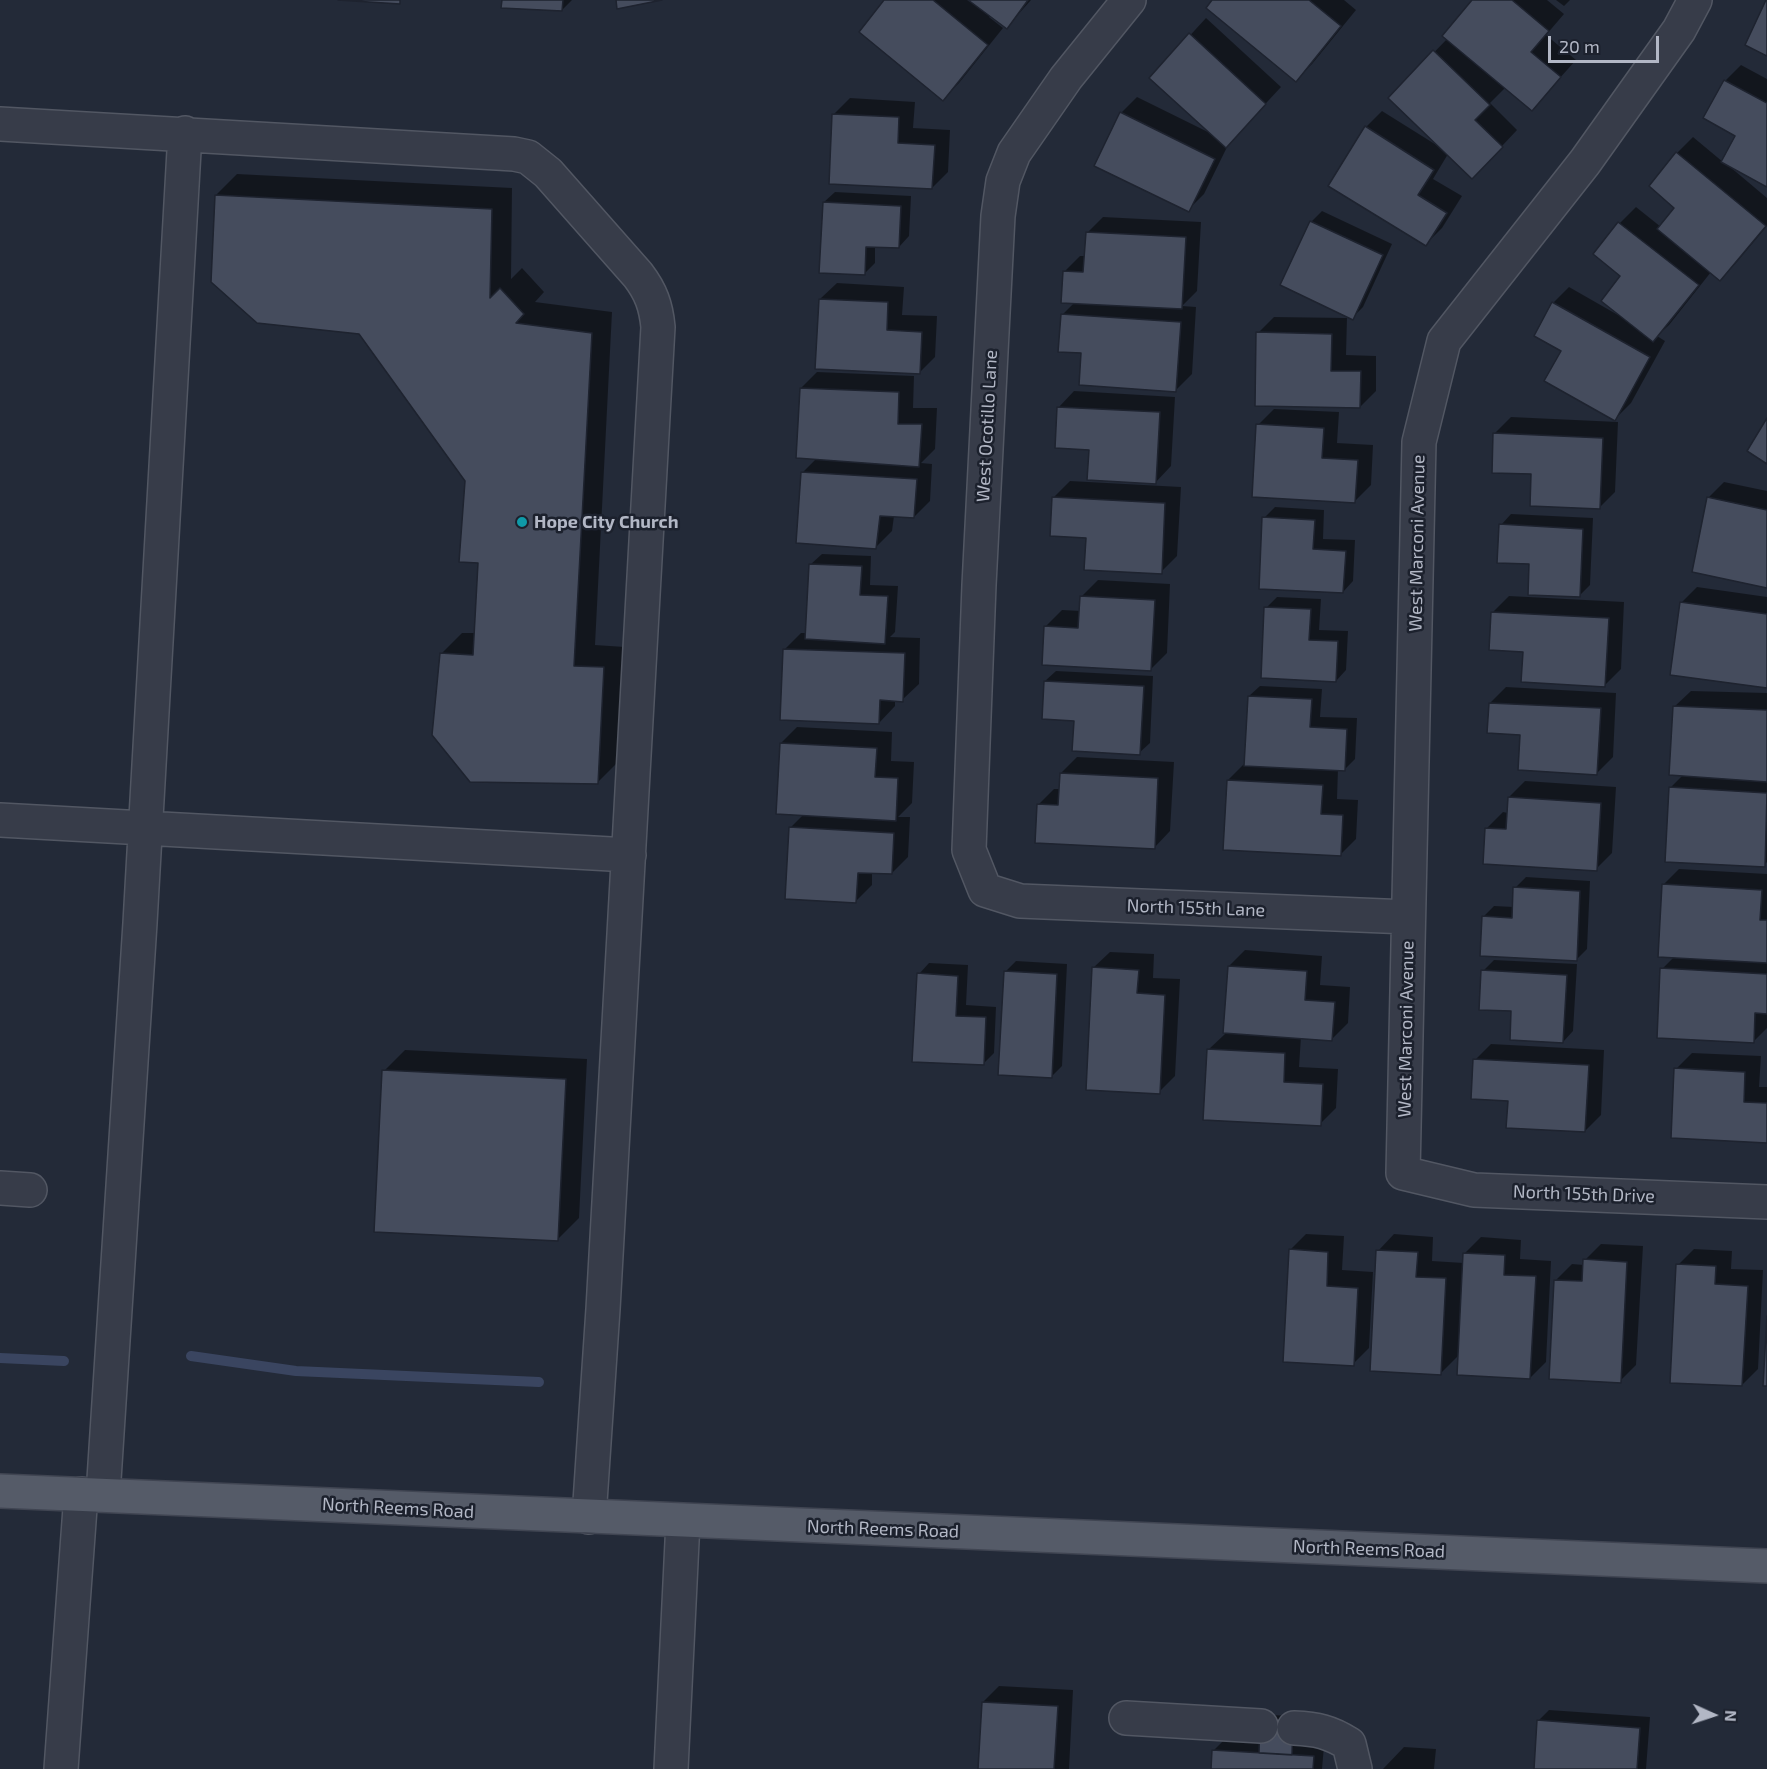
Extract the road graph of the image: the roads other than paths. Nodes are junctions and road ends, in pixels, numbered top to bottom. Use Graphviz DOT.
graph roads {
  1 [pos="1129,0"];
  2 [pos="1695,0"];
  3 [pos="0,124"];
  4 [pos="185,133"];
  5 [pos="0,820"];
  6 [pos="145,828"];
  7 [pos="629,855"];
  8 [pos="985,890"];
  9 [pos="1408,917"];
  10 [pos="1403,1173"];
  11 [pos="1767,1202"];
  12 [pos="0,1491"];
  13 [pos="92,1494"];
  14 [pos="589,1517"];
  15 [pos="683,1521"];
  16 [pos="1767,1566"];
  17 [pos="1126,1718"];
  18 [pos="1261,1726"];
  19 [pos="1294,1728"];
  20 [pos="61,1769"];
  21 [pos="671,1769"];
  22 [pos="1355,1769"];
  1 -- 8 [label="street, West Ocotillo Lane"];
  2 -- 9 [label="street, West Marconi Avenue"];
  3 -- 4 [label="street"];
  4 -- 6 [label="street"];
  4 -- 7 [label="street"];
  5 -- 6 [label="street"];
  6 -- 7 [label="street"];
  6 -- 13 [label="street"];
  7 -- 14 [label="street"];
  8 -- 9 [label="street, North 155th Lane"];
  9 -- 10 [label="street, West Marconi Avenue"];
  10 -- 11 [label="street, North 155th Drive"];
  12 -- 13 [label="main road, North Reems Road"];
  13 -- 14 [label="main road, North Reems Road"];
  13 -- 20 [label="street"];
  14 -- 15 [label="main road, North Reems Road"];
  15 -- 16 [label="main road, North Reems Road"];
  15 -- 21 [label="street"];
  17 -- 18 [label="street"];
  19 -- 22 [label="street"];
}
